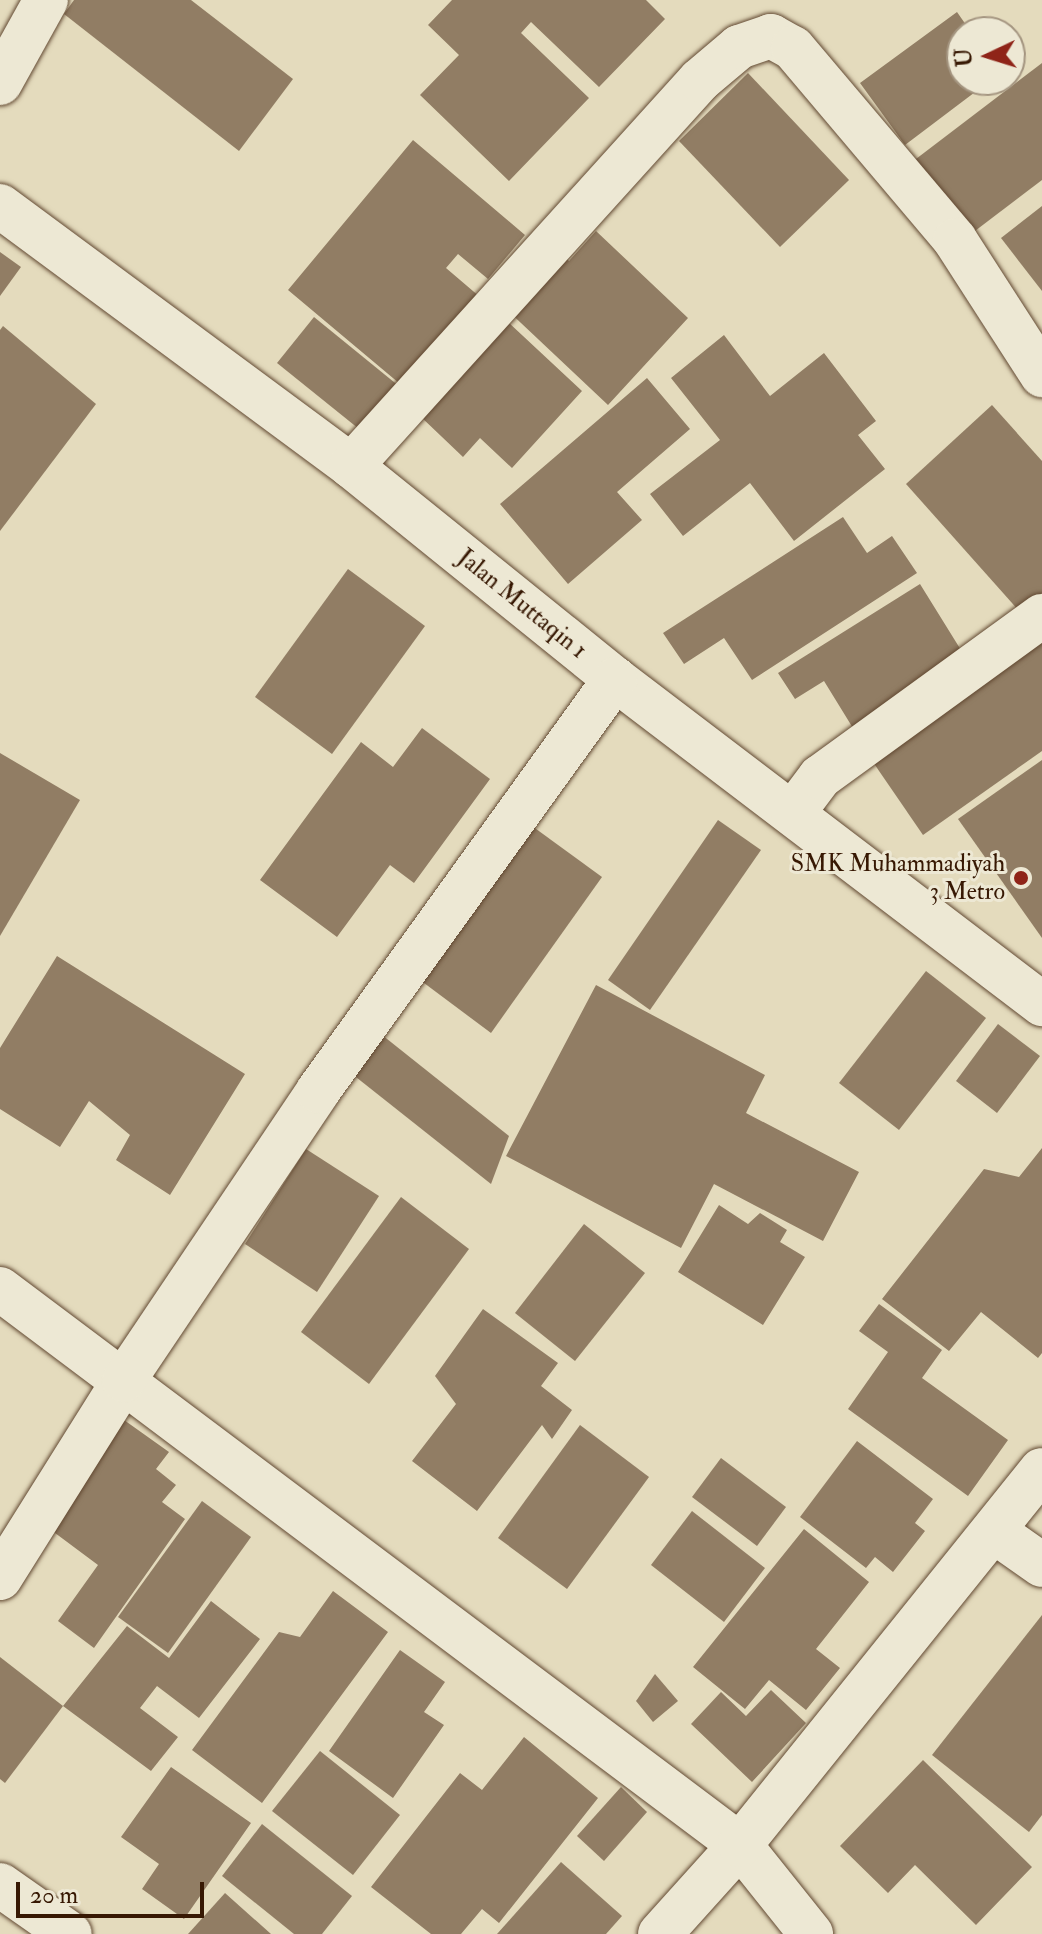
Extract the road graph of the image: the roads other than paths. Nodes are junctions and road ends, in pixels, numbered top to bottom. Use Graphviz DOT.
graph roads {
  1 [pos="46,0"];
  2 [pos="0,83"];
  3 [pos="0,206"];
  4 [pos="1042,375"];
  5 [pos="351,466"];
  6 [pos="1042,616"];
  7 [pos="615,679"];
  8 [pos="793,813"];
  9 [pos="1042,1004"];
  10 [pos="0,1289"];
  11 [pos="124,1380"];
  12 [pos="1042,1470"];
  13 [pos="995,1532"];
  14 [pos="1042,1565"];
  15 [pos="0,1578"];
  16 [pos="740,1845"];
  17 [pos="0,1885"];
  18 [pos="70,1934"];
  19 [pos="660,1934"];
  20 [pos="811,1934"];
  1 -- 2 [label="street"];
  3 -- 5 [label="street, Jalan Muttaqin 1"];
  4 -- 5 [label="street"];
  5 -- 7 [label="street, Jalan Muttaqin 1"];
  6 -- 8 [label="street"];
  7 -- 8 [label="street, Jalan Muttaqin 1"];
  7 -- 11 [label="street"];
  8 -- 9 [label="street, Jalan Muttaqin 1"];
  10 -- 11 [label="street"];
  11 -- 15 [label="street"];
  11 -- 16 [label="street"];
  12 -- 13 [label="street"];
  13 -- 14 [label="street"];
  13 -- 16 [label="street"];
  16 -- 19 [label="street"];
  16 -- 20 [label="street"];
  17 -- 18 [label="street"];
}
